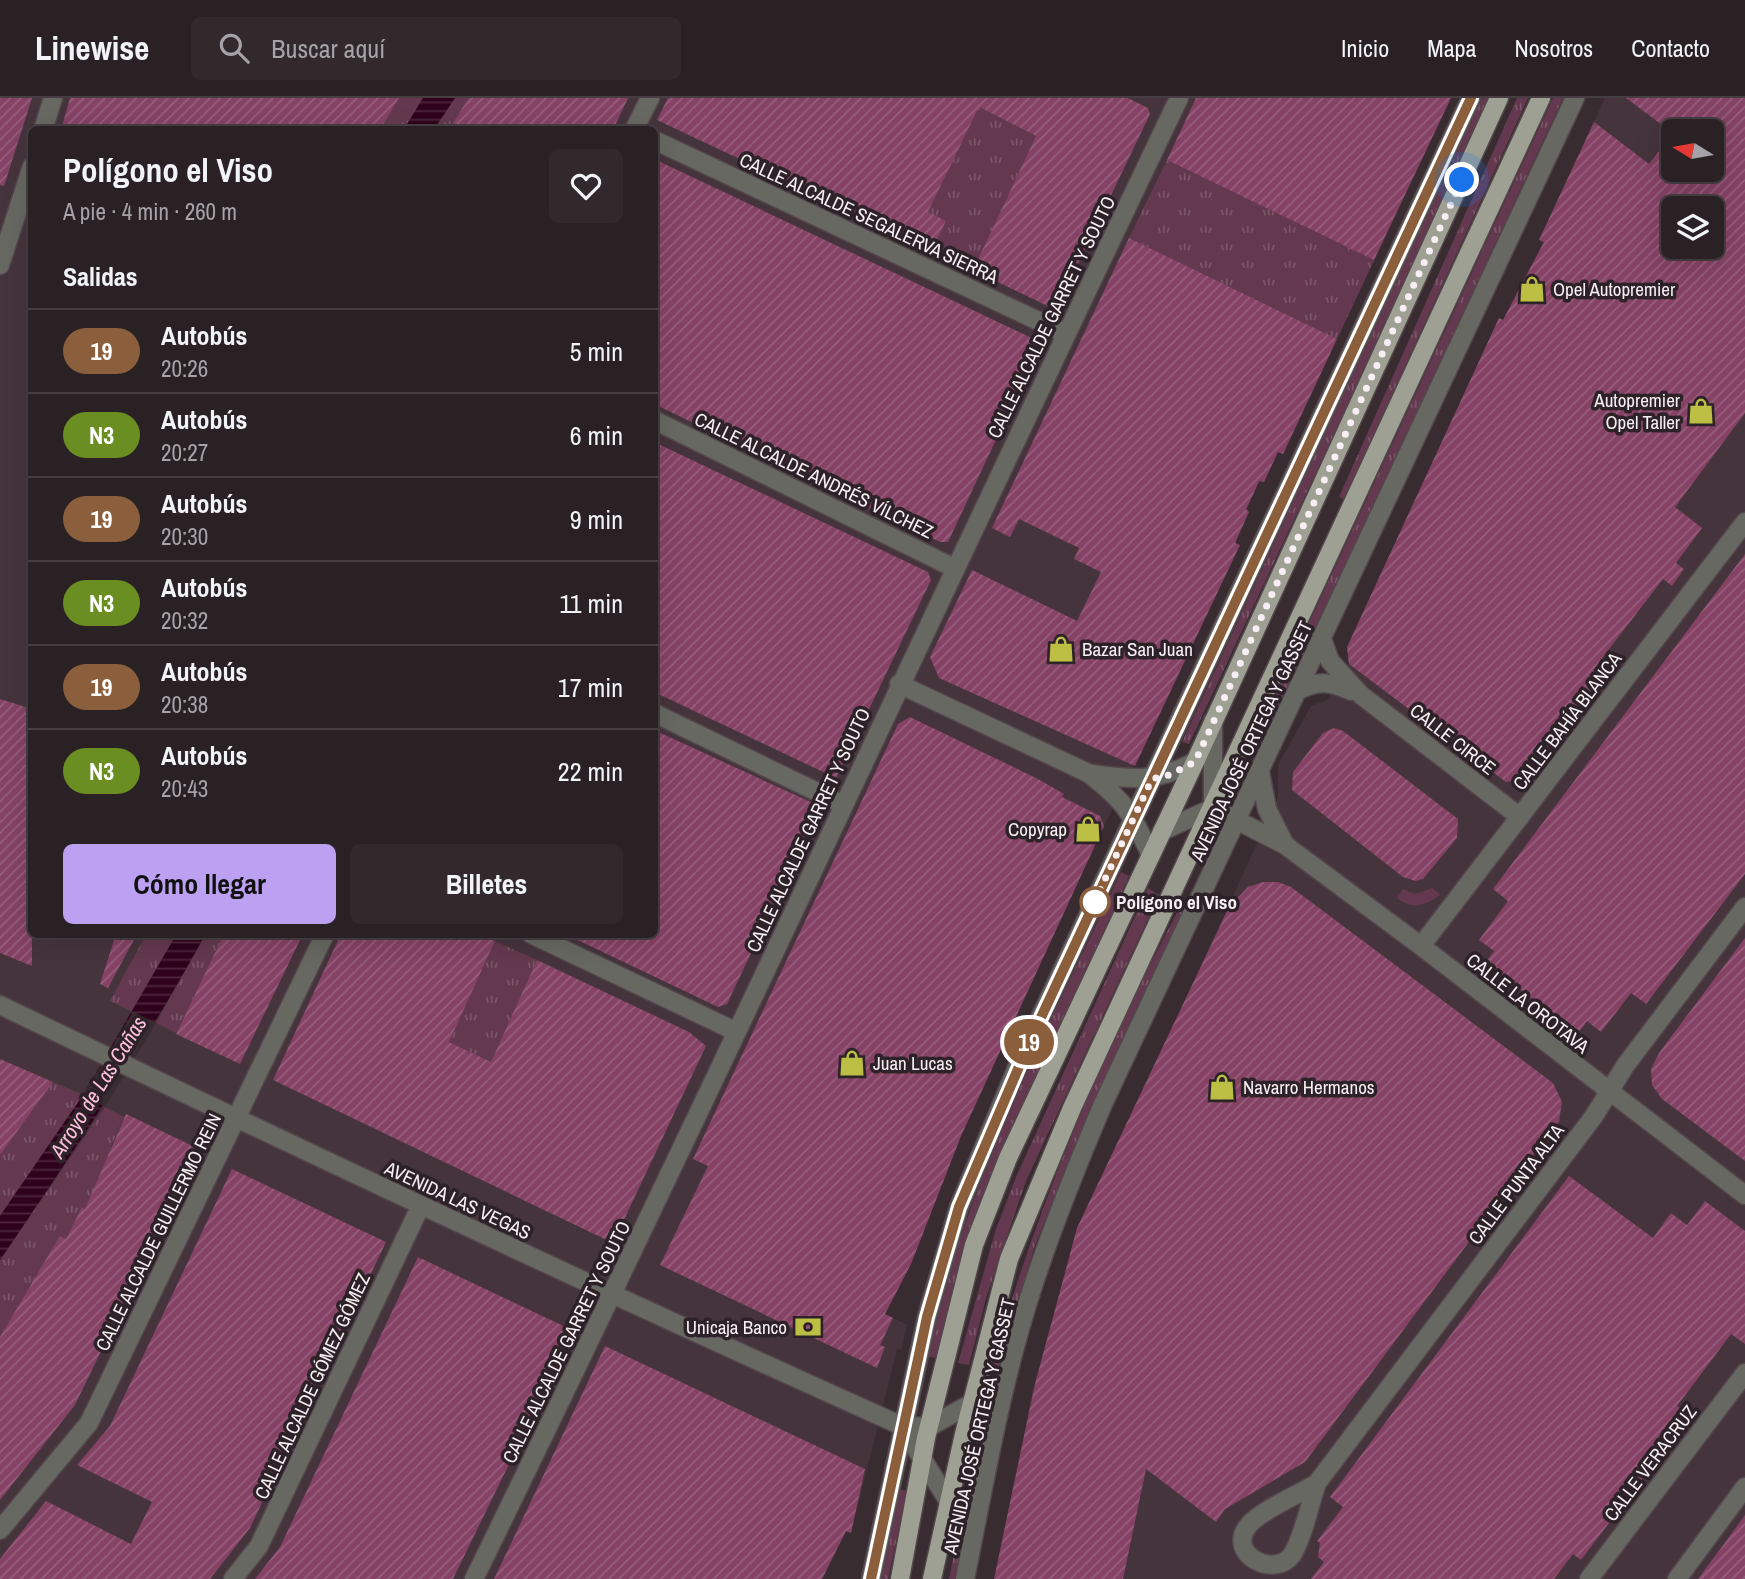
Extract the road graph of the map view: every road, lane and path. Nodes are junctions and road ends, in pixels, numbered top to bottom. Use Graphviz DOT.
graph roads {
  1 [pos="53,98"];
  2 [pos="650,98"];
  3 [pos="1471,98"];
  4 [pos="1499,98"];
  5 [pos="1541,98"];
  6 [pos="1575,98"];
  7 [pos="1176,99"];
  8 [pos="44,126"];
  9 [pos="636,126"];
  10 [pos="658,142"];
  11 [pos="28,178"];
  12 [pos="0,265"];
  13 [pos="1066,334"];
  14 [pos="658,422"];
  15 [pos="1745,522"];
  16 [pos="954,568"];
  17 [pos="1322,639"];
  18 [pos="899,684"];
  19 [pos="1299,690"];
  20 [pos="1361,695"];
  21 [pos="658,715"];
  22 [pos="1213,722"];
  23 [pos="1195,762"];
  24 [pos="1260,772"];
  25 [pos="1088,773"];
  26 [pos="1152,779"];
  27 [pos="844,805"];
  28 [pos="1213,808"];
  29 [pos="1134,816"];
  30 [pos="1520,817"];
  31 [pos="1237,820"];
  32 [pos="1162,831"];
  33 [pos="1284,845"];
  34 [pos="1151,855"];
  35 [pos="1745,907"];
  36 [pos="323,938"];
  37 [pos="539,938"];
  38 [pos="1421,946"];
  39 [pos="0,1005"];
  40 [pos="737,1032"];
  41 [pos="1608,1092"];
  42 [pos="236,1121"];
  43 [pos="1745,1195"];
  44 [pos="421,1205"];
  45 [pos="611,1296"];
  46 [pos="1745,1373"];
  47 [pos="972,1403"];
  48 [pos="902,1426"];
  49 [pos="929,1427"];
  50 [pos="923,1456"];
  51 [pos="1317,1483"];
  52 [pos="1745,1487"];
  53 [pos="949,1502"];
  54 [pos="0,1530"];
  55 [pos="233,1579"];
  56 [pos="474,1579"];
  57 [pos="871,1579"];
  58 [pos="900,1579"];
  59 [pos="932,1579"];
  60 [pos="965,1579"];
  61 [pos="1589,1579"];
  62 [pos="1677,1579"];
  1 -- 8 [label="street"];
  2 -- 9 [label="street"];
  3 -- 26 [label="street"];
  4 -- 22 [label="main road"];
  5 -- 28 [label="main road, AVENIDA JOSÉ ORTEGA Y GASSET"];
  6 -- 17 [label="street, AVENIDA JOSÉ ORTEGA Y GASSET"];
  7 -- 13 [label="street, CALLE ALCALDE GARRET Y SOUTO"];
  10 -- 13 [label="street, CALLE ALCALDE SEGALERVA SIERRA"];
  11 -- 12 [label="street"];
  13 -- 16 [label="street, CALLE ALCALDE GARRET Y SOUTO"];
  14 -- 16 [label="street, CALLE ALCALDE ANDRÉS VÍLCHEZ"];
  15 -- 30 [label="street, CALLE BAHÍA BLANCA"];
  16 -- 18 [label="street, CALLE ALCALDE GARRET Y SOUTO"];
  17 -- 19 [label="street, AVENIDA JOSÉ ORTEGA Y GASSET"];
  17 -- 20 [label="street, CALLE CIRCE"];
  18 -- 25 [label="street"];
  18 -- 27 [label="street, CALLE ALCALDE GARRET Y SOUTO"];
  19 -- 20 [label="street, CALLE CIRCE"];
  19 -- 24 [label="street, AVENIDA JOSÉ ORTEGA Y GASSET"];
  20 -- 30 [label="street, CALLE CIRCE"];
  21 -- 27 [label="street"];
  22 -- 23 [label="main road"];
  22 -- 28 [label="street"];
  23 -- 26 [label="street"];
  23 -- 32 [label="main road"];
  24 -- 31 [label="street, AVENIDA JOSÉ ORTEGA Y GASSET"];
  24 -- 33 [label="street, CALLE LA OROTAVA"];
  25 -- 26 [label="street"];
  25 -- 29 [label="street"];
  26 -- 29 [label="street"];
  27 -- 40 [label="street, CALLE ALCALDE GARRET Y SOUTO"];
  28 -- 31 [label="street, CALLE LA OROTAVA"];
  28 -- 32 [label="street"];
  28 -- 47 [label="main road, AVENIDA JOSÉ ORTEGA Y GASSET"];
  29 -- 34 [label="street"];
  29 -- 48 [label="street"];
  30 -- 38 [label="street, CALLE BAHÍA BLANCA"];
  31 -- 33 [label="street, CALLE LA OROTAVA"];
  31 -- 60 [label="street, AVENIDA JOSÉ ORTEGA Y GASSET"];
  32 -- 34 [label="main road"];
  33 -- 38 [label="street, CALLE LA OROTAVA"];
  34 -- 49 [label="main road"];
  35 -- 41 [label="street, CALLE PUNTA ALTA"];
  36 -- 42 [label="street, CALLE ALCALDE GUILLERMO REIN"];
  37 -- 40 [label="street"];
  38 -- 41 [label="street, CALLE LA OROTAVA"];
  39 -- 42 [label="street, AVENIDA LAS VEGAS"];
  40 -- 45 [label="street, CALLE ALCALDE GARRET Y SOUTO"];
  41 -- 43 [label="street, CALLE LA OROTAVA"];
  41 -- 51 [label="street, CALLE PUNTA ALTA"];
  42 -- 44 [label="street, AVENIDA LAS VEGAS"];
  42 -- 54 [label="street, CALLE ALCALDE GUILLERMO REIN"];
  44 -- 45 [label="street, AVENIDA LAS VEGAS"];
  44 -- 55 [label="street, CALLE ALCALDE GÓMEZ GÓMEZ"];
  45 -- 48 [label="street, AVENIDA LAS VEGAS"];
  45 -- 56 [label="street, CALLE ALCALDE GARRET Y SOUTO"];
  46 -- 61 [label="street, CALLE VERACRUZ"];
  47 -- 49 [label="street"];
  47 -- 53 [label="main road, AVENIDA JOSÉ ORTEGA Y GASSET"];
  48 -- 49 [label="street"];
  48 -- 50 [label="street"];
  48 -- 57 [label="street"];
  49 -- 50 [label="main road"];
  50 -- 53 [label="street"];
  50 -- 58 [label="main road"];
  51 -- 51 [label="street, CALLE PUNTA ALTA"];
  52 -- 62 [label="street"];
  53 -- 59 [label="main road, AVENIDA JOSÉ ORTEGA Y GASSET"];
}
